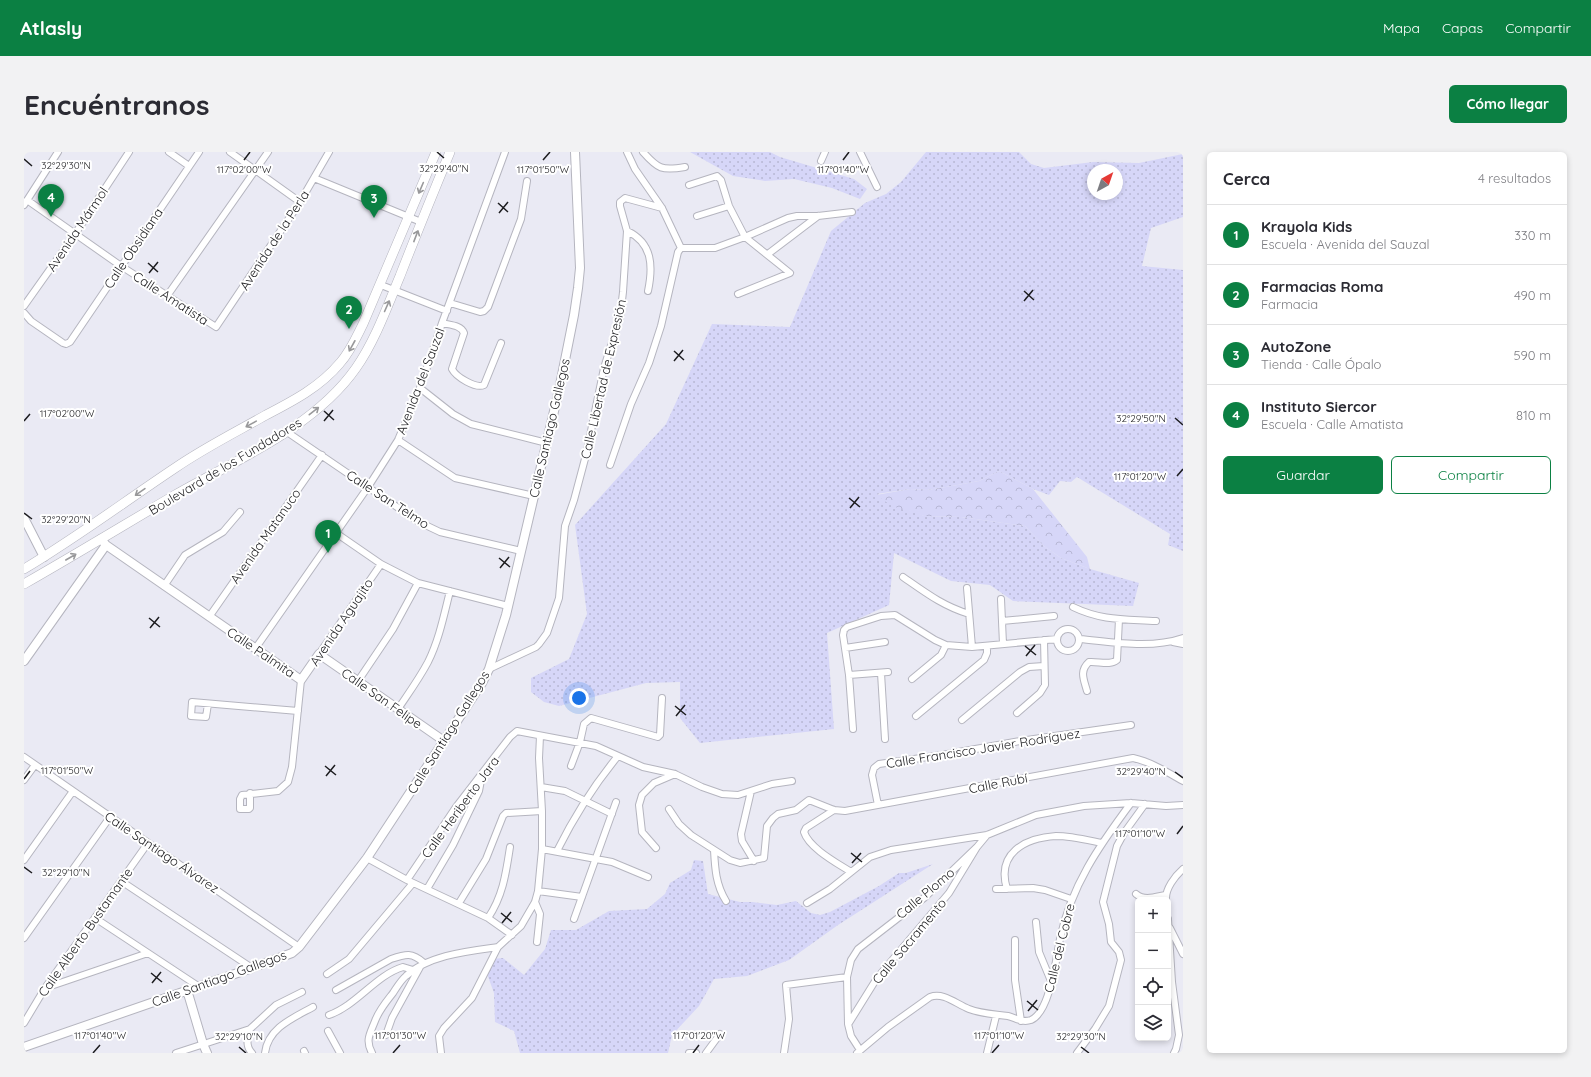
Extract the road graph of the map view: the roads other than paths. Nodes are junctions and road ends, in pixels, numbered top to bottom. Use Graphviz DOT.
graph roads {
  1 [pos="58,152"];
  2 [pos="129,152"];
  3 [pos="168,152"];
  4 [pos="199,152"];
  5 [pos="230,152"];
  6 [pos="268,152"];
  7 [pos="329,152"];
  8 [pos="436,152"];
  9 [pos="450,152"];
  10 [pos="505,152"];
  11 [pos="575,152"];
  12 [pos="627,152"];
  13 [pos="643,152"];
  14 [pos="825,152"];
  15 [pos="860,152"];
  16 [pos="821,161"];
  17 [pos="189,166"];
  18 [pos="685,167"];
  19 [pos="256,171"];
  20 [pos="314,178"];
  21 [pos="527,181"];
  22 [pos="689,185"];
  23 [pos="877,187"];
  24 [pos="26,202"];
  25 [pos="300,202"];
  26 [pos="730,206"];
  27 [pos="662,208"];
  28 [pos="852,212"];
  29 [pos="409,216"];
  30 [pos="697,216"];
  31 [pos="818,216"];
  32 [pos="421,222"];
  33 [pos="627,231"];
  34 [pos="75,234"];
  35 [pos="745,237"];
  36 [pos="681,248"];
  37 [pos="768,254"];
  38 [pos="121,266"];
  39 [pos="381,285"];
  40 [pos="394,290"];
  41 [pos="648,291"];
  42 [pos="738,294"];
  43 [pos="167,296"];
  44 [pos="450,303"];
  45 [pos="24,306"];
  46 [pos="447,311"];
  47 [pos="24,313"];
  48 [pos="442,323"];
  49 [pos="216,327"];
  50 [pos="501,343"];
  51 [pos="420,388"];
  52 [pos="287,432"];
  53 [pos="398,440"];
  54 [pos="547,443"];
  55 [pos="322,455"];
  56 [pos="610,465"];
  57 [pos="368,487"];
  58 [pos="534,496"];
  59 [pos="240,512"];
  60 [pos="24,518"];
  61 [pos="336,533"];
  62 [pos="103,542"];
  63 [pos="521,551"];
  64 [pos="44,557"];
  65 [pos="381,564"];
  66 [pos="24,569"];
  67 [pos="40,575"];
  68 [pos="903,578"];
  69 [pos="418,583"];
  70 [pos="24,584"];
  71 [pos="164,586"];
  72 [pos="967,588"];
  73 [pos="450,591"];
  74 [pos="1001,599"];
  75 [pos="508,606"];
  76 [pos="1072,607"];
  77 [pos="969,614"];
  78 [pos="1054,616"];
  79 [pos="209,617"];
  80 [pos="1119,619"];
  81 [pos="1002,621"];
  82 [pos="1156,621"];
  83 [pos="1183,638"];
  84 [pos="1057,639"];
  85 [pos="1080,639"];
  86 [pos="1044,640"];
  87 [pos="884,642"];
  88 [pos="1118,642"];
  89 [pos="1173,642"];
  90 [pos="1003,644"];
  91 [pos="1183,644"];
  92 [pos="946,645"];
  93 [pos="987,646"];
  94 [pos="972,647"];
  95 [pos="255,648"];
  96 [pos="845,648"];
  97 [pos="319,654"];
  98 [pos="24,661"];
  99 [pos="1044,666"];
  100 [pos="489,669"];
  101 [pos="888,672"];
  102 [pos="881,673"];
  103 [pos="849,675"];
  104 [pos="912,679"];
  105 [pos="302,680"];
  106 [pos="358,681"];
  107 [pos="1087,691"];
  108 [pos="662,698"];
  109 [pos="208,704"];
  110 [pos="398,709"];
  111 [pos="298,711"];
  112 [pos="1018,713"];
  113 [pos="916,716"];
  114 [pos="962,720"];
  115 [pos="1131,726"];
  116 [pos="853,728"];
  117 [pos="540,736"];
  118 [pos="885,740"];
  119 [pos="444,741"];
  120 [pos="580,742"];
  121 [pos="618,756"];
  122 [pos="24,757"];
  123 [pos="35,765"];
  124 [pos="571,766"];
  125 [pos="675,774"];
  126 [pos="482,775"];
  127 [pos="24,780"];
  128 [pos="792,781"];
  129 [pos="1183,781"];
  130 [pos="541,787"];
  131 [pos="73,791"];
  132 [pos="751,791"];
  133 [pos="249,793"];
  134 [pos="586,801"];
  135 [pos="616,802"];
  136 [pos="1131,803"];
  137 [pos="1146,804"];
  138 [pos="878,805"];
  139 [pos="1183,806"];
  140 [pos="669,809"];
  141 [pos="542,810"];
  142 [pos="834,810"];
  143 [pos="612,814"];
  144 [pos="110,817"];
  145 [pos="987,835"];
  146 [pos="148,843"];
  147 [pos="1102,843"];
  148 [pos="510,847"];
  149 [pos="977,847"];
  150 [pos="542,848"];
  151 [pos="656,848"];
  152 [pos="714,850"];
  153 [pos="557,851"];
  154 [pos="368,858"];
  155 [pos="596,858"];
  156 [pos="24,860"];
  157 [pos="754,861"];
  158 [pos="1183,869"];
  159 [pos="851,872"];
  160 [pos="648,877"];
  161 [pos="407,880"];
  162 [pos="121,881"];
  163 [pos="413,883"];
  164 [pos="427,889"];
  165 [pos="996,889"];
  166 [pos="1007,889"];
  167 [pos="538,891"];
  168 [pos="1136,894"];
  169 [pos="582,897"];
  170 [pos="1139,897"];
  171 [pos="1166,897"];
  172 [pos="1071,899"];
  173 [pos="726,901"];
  174 [pos="535,902"];
  175 [pos="459,903"];
  176 [pos="807,903"];
  177 [pos="95,918"];
  178 [pos="488,918"];
  179 [pos="574,920"];
  180 [pos="1036,922"];
  181 [pos="1171,930"];
  182 [pos="1169,933"];
  183 [pos="512,935"];
  184 [pos="24,938"];
  185 [pos="1015,940"];
  186 [pos="537,942"];
  187 [pos="299,947"];
  188 [pos="498,947"];
  189 [pos="148,954"];
  190 [pos="1183,954"];
  191 [pos="422,964"];
  192 [pos="252,968"];
  193 [pos="413,970"];
  194 [pos="327,974"];
  195 [pos="847,977"];
  196 [pos="1051,981"];
  197 [pos="198,986"];
  198 [pos="45,988"];
  199 [pos="187,990"];
  200 [pos="336,990"];
  201 [pos="302,992"];
  202 [pos="313,1007"];
  203 [pos="329,1015"];
  204 [pos="996,1016"];
  205 [pos="1021,1021"];
  206 [pos="24,1023"];
  207 [pos="848,1024"];
  208 [pos="250,1029"];
  209 [pos="328,1032"];
  210 [pos="720,1034"];
  211 [pos="386,1035"];
  212 [pos="203,1044"];
  213 [pos="24,1047"];
  214 [pos="858,1051"];
  215 [pos="176,1053"];
  216 [pos="207,1053"];
  217 [pos="252,1053"];
  218 [pos="265,1053"];
  219 [pos="340,1053"];
  220 [pos="372,1053"];
  221 [pos="441,1053"];
  222 [pos="689,1053"];
  223 [pos="696,1053"];
  224 [pos="706,1053"];
  225 [pos="784,1053"];
  226 [pos="987,1053"];
  227 [pos="1077,1053"];
  228 [pos="1174,1053"];
  1 -- 24 [label="street"];
  2 -- 34 [label="street, Avenida Mármol"];
  3 -- 17 [label="street"];
  4 -- 17 [label="street, Calle Obsidiana"];
  5 -- 19 [label="street"];
  6 -- 19 [label="street"];
  7 -- 20 [label="street, Avenida de la Perla"];
  8 -- 29 [label="main road, Boulevard de los Fundadores, one-way"];
  9 -- 32 [label="main road, Boulevard de los Fundadores"];
  10 -- 44 [label="street, Avenida del Sauzal"];
  11 -- 54 [label="street, Calle Santiago Gallegos"];
  12 -- 27 [label="street"];
  13 -- 18 [label="street"];
  14 -- 16 [label="street"];
  15 -- 23 [label="street"];
  17 -- 38 [label="street, Calle Obsidiana"];
  19 -- 25 [label="street"];
  19 -- 43 [label="street"];
  20 -- 25 [label="street, Avenida de la Perla"];
  20 -- 29 [label="street"];
  21 -- 44 [label="street"];
  22 -- 26 [label="street"];
  24 -- 34 [label="street, Calle Amatista"];
  25 -- 49 [label="street, Avenida de la Perla"];
  26 -- 30 [label="street"];
  26 -- 35 [label="street"];
  27 -- 33 [label="street, Calle Libertad de Expresión"];
  27 -- 36 [label="street"];
  28 -- 31 [label="street"];
  29 -- 32 [label="street"];
  29 -- 39 [label="main road, Boulevard de los Fundadores"];
  31 -- 35 [label="street"];
  31 -- 37 [label="street"];
  40 -- 32 [label="main road, Boulevard de los Fundadores, one-way"];
  33 -- 41 [label="street"];
  33 -- 100 [label="street, Calle Libertad de Expresión"];
  34 -- 38 [label="street, Calle Amatista"];
  34 -- 45 [label="street, Avenida Mármol"];
  35 -- 36 [label="street"];
  35 -- 37 [label="street"];
  36 -- 56 [label="street"];
  37 -- 42 [label="street"];
  38 -- 43 [label="street, Calle Amatista"];
  38 -- 47 [label="street, Calle Obsidiana"];
  39 -- 40 [label="street"];
  39 -- 64 [label="main road, Boulevard de los Fundadores, one-way"];
  40 -- 46 [label="street"];
  52 -- 40 [label="main road, Boulevard de los Fundadores, one-way"];
  43 -- 49 [label="street, Calle Amatista"];
  44 -- 46 [label="street, Avenida del Sauzal"];
  46 -- 48 [label="street, Avenida del Sauzal"];
  48 -- 50 [label="street"];
  48 -- 51 [label="street, Avenida del Sauzal"];
  51 -- 53 [label="street, Avenida del Sauzal"];
  51 -- 54 [label="street"];
  52 -- 55 [label="street, Calle San Telmo"];
  52 -- 62 [label="main road, Boulevard de los Fundadores"];
  53 -- 57 [label="street, Avenida del Sauzal"];
  53 -- 58 [label="street"];
  54 -- 58 [label="street, Calle Santiago Gallegos"];
  55 -- 57 [label="street, Calle San Telmo"];
  55 -- 79 [label="street, Avenida Matanuco"];
  57 -- 61 [label="street, Avenida del Sauzal"];
  57 -- 63 [label="street, Calle San Telmo"];
  58 -- 63 [label="street, Calle Santiago Gallegos"];
  59 -- 71 [label="street"];
  60 -- 64 [label="street"];
  61 -- 65 [label="street"];
  61 -- 95 [label="street, Avenida del Sauzal"];
  67 -- 62 [label="main road, Boulevard de los Fundadores, one-way"];
  62 -- 71 [label="street, Calle Palmita"];
  62 -- 98 [label="street"];
  63 -- 75 [label="street, Calle Santiago Gallegos"];
  64 -- 66 [label="main road, Boulevard de los Fundadores"];
  64 -- 67 [label="main road"];
  65 -- 69 [label="street"];
  65 -- 97 [label="street, Avenida Aguajito"];
  67 -- 70 [label="main road, Boulevard de los Fundadores"];
  68 -- 77 [label="street"];
  69 -- 73 [label="street"];
  69 -- 106 [label="street"];
  71 -- 79 [label="street, Calle Palmita"];
  72 -- 77 [label="street"];
  73 -- 75 [label="street"];
  73 -- 110 [label="street"];
  74 -- 81 [label="street"];
  75 -- 100 [label="street, Calle Santiago Gallegos"];
  76 -- 80 [label="street"];
  77 -- 94 [label="street"];
  78 -- 81 [label="street"];
  79 -- 95 [label="street, Calle Palmita"];
  80 -- 82 [label="street"];
  80 -- 88 [label="street"];
  81 -- 90 [label="street"];
  83 -- 89 [label="street"];
  84 -- 85 [label="street"];
  84 -- 85 [label="street"];
  84 -- 86 [label="street"];
  85 -- 88 [label="street"];
  86 -- 90 [label="street"];
  86 -- 99 [label="street"];
  87 -- 96 [label="street"];
  88 -- 89 [label="street"];
  88 -- 107 [label="street"];
  89 -- 91 [label="street"];
  90 -- 93 [label="street"];
  92 -- 94 [label="street"];
  92 -- 96 [label="street"];
  92 -- 104 [label="street"];
  93 -- 94 [label="street"];
  93 -- 113 [label="street"];
  95 -- 105 [label="street, Calle Palmita"];
  96 -- 103 [label="street"];
  97 -- 105 [label="street, Avenida Aguajito"];
  97 -- 106 [label="street, Calle San Felipe"];
  99 -- 112 [label="street"];
  99 -- 114 [label="street"];
  100 -- 119 [label="street, Calle Santiago Gallegos"];
  101 -- 102 [label="street"];
  102 -- 103 [label="street"];
  102 -- 118 [label="street"];
  103 -- 116 [label="street"];
  105 -- 111 [label="street, Calle Palmita"];
  106 -- 110 [label="street, Calle San Felipe"];
  108 -- 120 [label="street"];
  109 -- 109 [label="street"];
  109 -- 111 [label="street"];
  110 -- 119 [label="street, Calle San Felipe"];
  111 -- 133 [label="street, Calle Palmita"];
  115 -- 138 [label="street, Calle Francisco Javier Rodríguez"];
  117 -- 120 [label="street"];
  117 -- 126 [label="street, Calle Heriberto Jara"];
  117 -- 130 [label="street"];
  119 -- 154 [label="street, Calle Santiago Gallegos"];
  120 -- 121 [label="street"];
  120 -- 124 [label="street"];
  121 -- 125 [label="street"];
  121 -- 134 [label="street"];
  122 -- 123 [label="street, Calle Santiago Álvarez"];
  123 -- 127 [label="street"];
  123 -- 131 [label="street, Calle Santiago Álvarez"];
  125 -- 132 [label="street"];
  125 -- 151 [label="street"];
  126 -- 161 [label="street, Calle Heriberto Jara"];
  126 -- 164 [label="street"];
  128 -- 132 [label="street"];
  129 -- 138 [label="street, Calle Rubí"];
  130 -- 134 [label="street"];
  130 -- 141 [label="street"];
  131 -- 144 [label="street, Calle Santiago Álvarez"];
  131 -- 156 [label="street"];
  132 -- 157 [label="street"];
  134 -- 143 [label="street"];
  134 -- 153 [label="street"];
  135 -- 143 [label="street"];
  136 -- 137 [label="street"];
  136 -- 145 [label="street"];
  136 -- 147 [label="street, Calle del Cobre"];
  137 -- 139 [label="street"];
  137 -- 227 [label="street"];
  138 -- 142 [label="street, Calle Rubí"];
  140 -- 152 [label="street"];
  141 -- 150 [label="street"];
  141 -- 175 [label="street"];
  142 -- 157 [label="street, Calle Rubí"];
  142 -- 159 [label="street"];
  143 -- 155 [label="street"];
  144 -- 146 [label="street, Calle Santiago Álvarez"];
  144 -- 184 [label="street"];
  145 -- 149 [label="street, Calle Sacramento"];
  145 -- 159 [label="street"];
  146 -- 162 [label="street, Calle Alberto Bustamante"];
  146 -- 187 [label="street, Calle Santiago Álvarez"];
  147 -- 166 [label="street"];
  147 -- 172 [label="street, Calle del Cobre"];
  148 -- 178 [label="street"];
  149 -- 195 [label="street, Calle Plomo"];
  149 -- 207 [label="street, Calle Sacramento"];
  150 -- 153 [label="street"];
  150 -- 167 [label="street"];
  152 -- 157 [label="street"];
  152 -- 173 [label="street"];
  153 -- 155 [label="street"];
  154 -- 161 [label="street"];
  154 -- 187 [label="street, Calle Santiago Gallegos"];
  155 -- 160 [label="street"];
  155 -- 169 [label="street"];
  158 -- 171 [label="street"];
  159 -- 176 [label="street"];
  161 -- 163 [label="street"];
  162 -- 177 [label="street, Calle Alberto Bustamante"];
  162 -- 192 [label="street"];
  163 -- 164 [label="street"];
  163 -- 194 [label="street"];
  164 -- 175 [label="street"];
  165 -- 166 [label="street"];
  166 -- 172 [label="street"];
  167 -- 169 [label="street"];
  167 -- 174 [label="street"];
  168 -- 170 [label="street"];
  169 -- 179 [label="street"];
  172 -- 196 [label="street, Calle del Cobre"];
  174 -- 183 [label="street"];
  174 -- 186 [label="street"];
  175 -- 178 [label="street"];
  177 -- 189 [label="street"];
  177 -- 198 [label="street, Calle Alberto Bustamante"];
  178 -- 183 [label="street"];
  180 -- 196 [label="street"];
  181 -- 190 [label="street"];
  182 -- 228 [label="street"];
  183 -- 188 [label="street"];
  185 -- 205 [label="street"];
  187 -- 192 [label="street, Calle Santiago Gallegos"];
  188 -- 191 [label="street"];
  188 -- 221 [label="street"];
  189 -- 197 [label="street"];
  189 -- 198 [label="street"];
  191 -- 193 [label="street"];
  191 -- 200 [label="street"];
  191 -- 211 [label="street"];
  192 -- 197 [label="street, Calle Santiago Gallegos"];
  193 -- 203 [label="street"];
  193 -- 220 [label="street"];
  195 -- 207 [label="street, Calle Plomo"];
  195 -- 225 [label="street"];
  196 -- 205 [label="street, Calle del Cobre"];
  197 -- 199 [label="street, Calle Santiago Gallegos"];
  198 -- 206 [label="street, Calle Alberto Bustamante"];
  199 -- 212 [label="street"];
  199 -- 213 [label="street, Calle Santiago Gallegos"];
  201 -- 208 [label="street"];
  202 -- 218 [label="street"];
  204 -- 205 [label="street"];
  204 -- 214 [label="street"];
  204 -- 226 [label="street"];
  207 -- 214 [label="street"];
  208 -- 212 [label="street"];
  208 -- 217 [label="street"];
  209 -- 219 [label="street"];
  210 -- 224 [label="street"];
  212 -- 215 [label="street"];
  212 -- 216 [label="street"];
  222 -- 223 [label="street"];
}
